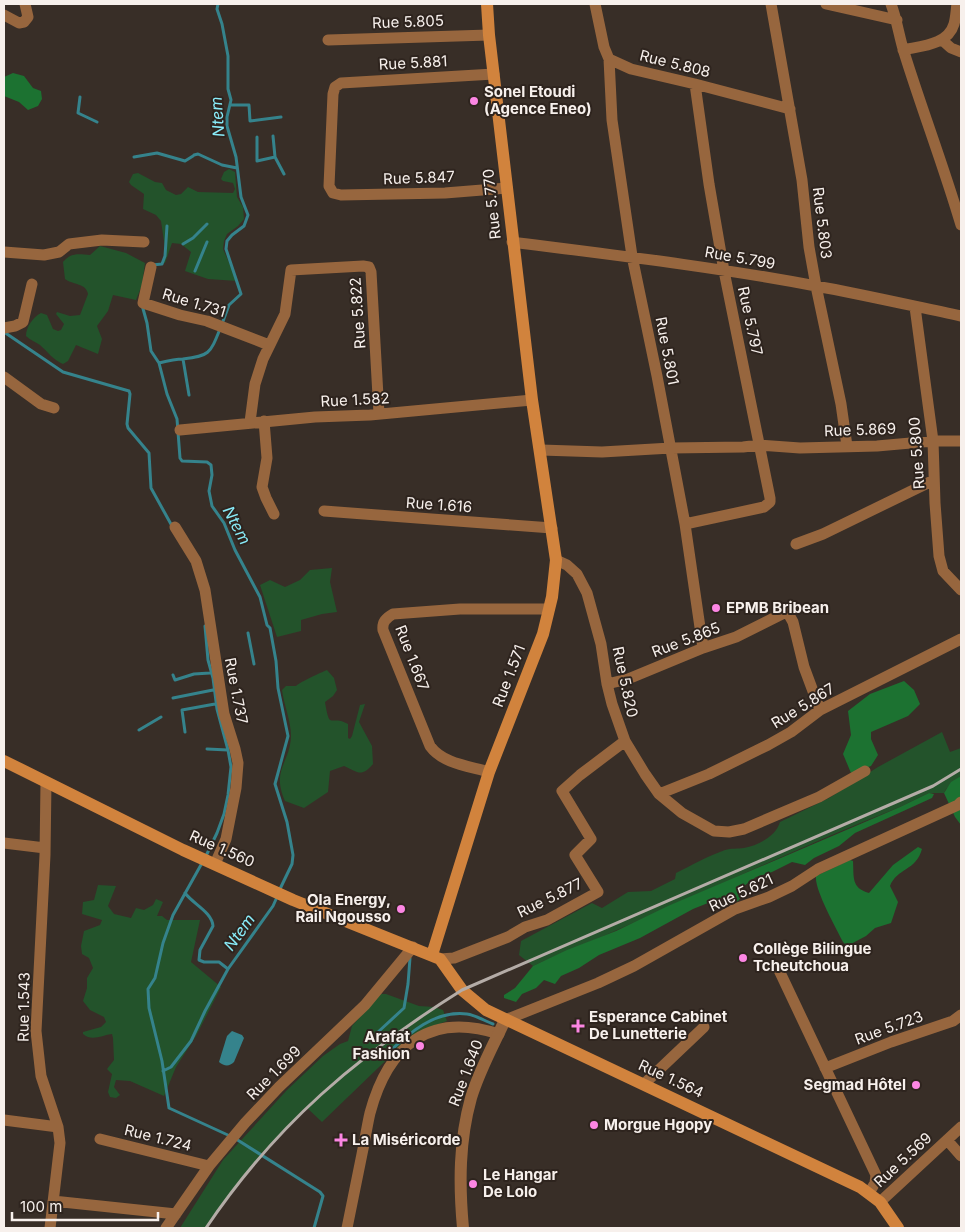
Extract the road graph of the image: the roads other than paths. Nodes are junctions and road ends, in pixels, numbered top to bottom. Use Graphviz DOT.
graph roads {
  1 [pos="25,4"];
  2 [pos="487,4"];
  3 [pos="595,4"];
  4 [pos="771,4"];
  5 [pos="826,4"];
  6 [pos="891,4"];
  7 [pos="957,4"];
  8 [pos="4,15"];
  9 [pos="897,20"];
  10 [pos="488,35"];
  11 [pos="328,40"];
  12 [pos="942,40"];
  13 [pos="903,50"];
  14 [pos="961,52"];
  15 [pos="609,59"];
  16 [pos="494,74"];
  17 [pos="695,84"];
  18 [pos="790,109"];
  19 [pos="507,188"];
  20 [pos="333,193"];
  21 [pos="961,225"];
  22 [pos="144,242"];
  23 [pos="512,242"];
  24 [pos="4,252"];
  25 [pos="632,256"];
  26 [pos="151,267"];
  27 [pos="724,270"];
  28 [pos="32,284"];
  29 [pos="816,286"];
  30 [pos="916,307"];
  31 [pos="961,316"];
  32 [pos="4,328"];
  33 [pos="269,345"];
  34 [pos="4,377"];
  35 [pos="532,400"];
  36 [pos="54,408"];
  37 [pos="379,414"];
  38 [pos="264,421"];
  39 [pos="250,422"];
  40 [pos="180,430"];
  41 [pos="933,441"];
  42 [pos="961,442"];
  43 [pos="760,445"];
  44 [pos="847,446"];
  45 [pos="671,448"];
  46 [pos="541,450"];
  47 [pos="934,480"];
  48 [pos="324,511"];
  49 [pos="274,514"];
  50 [pos="685,524"];
  51 [pos="176,527"];
  52 [pos="552,528"];
  53 [pos="796,544"];
  54 [pos="556,560"];
  55 [pos="961,590"];
  56 [pos="549,609"];
  57 [pos="961,639"];
  58 [pos="703,648"];
  59 [pos="607,684"];
  60 [pos="820,710"];
  61 [pos="625,740"];
  62 [pos="4,761"];
  63 [pos="865,770"];
  64 [pos="489,772"];
  65 [pos="46,782"];
  66 [pos="659,794"];
  67 [pos="961,802"];
  68 [pos="4,843"];
  69 [pos="45,848"];
  70 [pos="215,864"];
  71 [pos="413,947"];
  72 [pos="436,957"];
  73 [pos="777,966"];
  74 [pos="961,1015"];
  75 [pos="505,1020"];
  76 [pos="704,1027"];
  77 [pos="498,1034"];
  78 [pos="825,1068"];
  79 [pos="644,1084"];
  80 [pos="4,1120"];
  81 [pos="58,1127"];
  82 [pos="961,1127"];
  83 [pos="100,1139"];
  84 [pos="947,1140"];
  85 [pos="961,1156"];
  86 [pos="209,1166"];
  87 [pos="869,1193"];
  88 [pos="53,1201"];
  89 [pos="880,1202"];
  90 [pos="176,1214"];
  91 [pos="50,1228"];
  92 [pos="166,1228"];
  93 [pos="347,1228"];
  94 [pos="463,1228"];
  95 [pos="898,1228"];
  1 -- 8 [label="street"];
  2 -- 10 [label="main road, Rue 5.770"];
  3 -- 15 [label="street"];
  4 -- 18 [label="street, Rue 5.803"];
  5 -- 9 [label="street"];
  6 -- 9 [label="street"];
  7 -- 12 [label="street"];
  9 -- 13 [label="street"];
  10 -- 11 [label="street, Rue 5.805"];
  10 -- 16 [label="main road, Rue 5.770"];
  12 -- 13 [label="street"];
  12 -- 14 [label="street"];
  13 -- 21 [label="street"];
  15 -- 17 [label="street, Rue 5.808"];
  15 -- 25 [label="street, Rue 5.801"];
  16 -- 19 [label="main road, Rue 5.770"];
  16 -- 20 [label="street, Rue 5.881"];
  17 -- 18 [label="street, Rue 5.808"];
  17 -- 27 [label="street, Rue 5.797"];
  18 -- 29 [label="street, Rue 5.803"];
  19 -- 20 [label="street, Rue 5.847"];
  19 -- 23 [label="main road, Rue 5.770"];
  22 -- 24 [label="street"];
  23 -- 25 [label="street, Rue 5.799"];
  23 -- 35 [label="main road, Rue 5.770"];
  25 -- 27 [label="street, Rue 5.799"];
  25 -- 45 [label="street, Rue 5.801"];
  26 -- 33 [label="street, Rue 1.731"];
  27 -- 29 [label="street, Rue 5.799"];
  27 -- 43 [label="street, Rue 5.797"];
  28 -- 32 [label="street"];
  29 -- 30 [label="street, Rue 5.799"];
  29 -- 44 [label="street, Rue 5.803"];
  30 -- 31 [label="street, Rue 5.799"];
  30 -- 41 [label="street, Rue 5.800"];
  33 -- 37 [label="street, Rue 5.822"];
  33 -- 39 [label="street, Rue 5.822"];
  34 -- 36 [label="street"];
  35 -- 37 [label="street, Rue 1.582"];
  35 -- 46 [label="main road, Rue 1.571"];
  37 -- 38 [label="street, Rue 1.582"];
  38 -- 39 [label="street, Rue 1.582"];
  38 -- 49 [label="street"];
  39 -- 40 [label="street, Rue 1.582"];
  41 -- 42 [label="street, Rue 5.869"];
  41 -- 44 [label="street, Rue 5.869"];
  41 -- 47 [label="street, Rue 5.800"];
  43 -- 44 [label="street, Rue 5.869"];
  43 -- 45 [label="street"];
  43 -- 50 [label="street, Rue 5.797"];
  45 -- 46 [label="street"];
  45 -- 50 [label="street, Rue 5.801"];
  46 -- 52 [label="main road, Rue 1.571"];
  47 -- 53 [label="street"];
  47 -- 55 [label="street, Rue 5.800"];
  48 -- 52 [label="street, Rue 1.616"];
  50 -- 58 [label="street, Rue 5.801"];
  51 -- 70 [label="street, Rue 1.737"];
  52 -- 54 [label="main road, Rue 1.571"];
  54 -- 56 [label="main road, Rue 1.571"];
  54 -- 59 [label="street, Rue 5.820"];
  56 -- 64 [label="main road, Rue 1.571"];
  56 -- 64 [label="street, Rue 1.667"];
  57 -- 60 [label="street, Rue 5.867"];
  58 -- 59 [label="street, Rue 5.865"];
  58 -- 60 [label="street, Rue 5.865"];
  59 -- 61 [label="street, Rue 5.820"];
  60 -- 66 [label="street, Rue 5.867"];
  61 -- 66 [label="street, Rue 5.820"];
  61 -- 72 [label="street, Rue 5.877"];
  62 -- 65 [label="main road, Rue 1.560"];
  63 -- 66 [label="street, Rue 5.820"];
  64 -- 72 [label="main road, Rue 1.571"];
  65 -- 69 [label="street, Rue 1.543"];
  65 -- 70 [label="main road, Rue 1.560"];
  67 -- 75 [label="street, Rue 5.621"];
  68 -- 69 [label="street"];
  69 -- 81 [label="street, Rue 1.543"];
  70 -- 71 [label="main road, Rue 1.560"];
  71 -- 72 [label="main road, Rue 1.560"];
  71 -- 86 [label="street, Rue 1.699"];
  72 -- 75 [label="main road, Rue 1.564"];
  73 -- 78 [label="street"];
  74 -- 78 [label="street, Rue 5.723"];
  75 -- 77 [label="street, Rue 1.640"];
  75 -- 79 [label="main road, Rue 1.564"];
  76 -- 79 [label="street"];
  77 -- 93 [label="street"];
  77 -- 94 [label="street, Rue 1.640"];
  78 -- 87 [label="street"];
  79 -- 87 [label="main road, Rue 1.564"];
  80 -- 81 [label="street"];
  81 -- 88 [label="street, Rue 1.543"];
  82 -- 84 [label="street, Rue 5.569"];
  83 -- 86 [label="street, Rue 1.724"];
  84 -- 85 [label="street, Rue 5.569"];
  84 -- 89 [label="street, Rue 5.569"];
  86 -- 90 [label="street, Rue 1.699"];
  87 -- 89 [label="main road, Rue 1.564"];
  88 -- 90 [label="street"];
  88 -- 91 [label="street, Rue 1.543"];
  89 -- 95 [label="main road, Rue 1.564"];
  90 -- 92 [label="street, Rue 1.699"];
}
